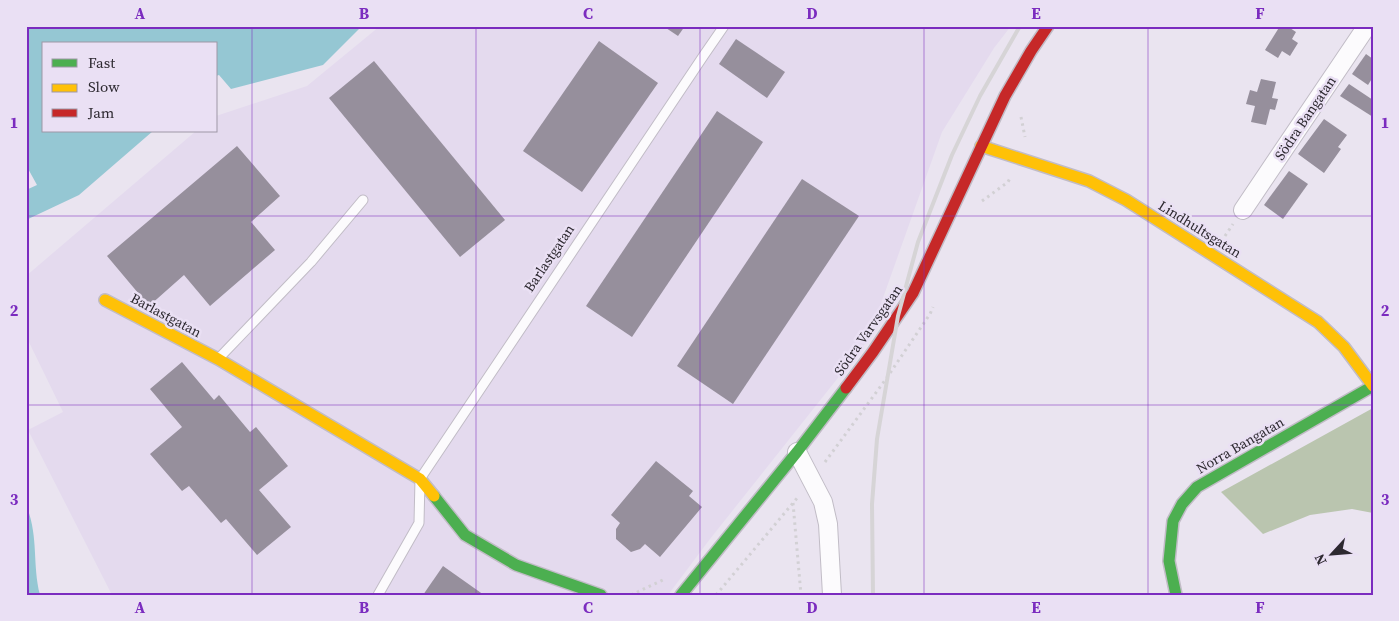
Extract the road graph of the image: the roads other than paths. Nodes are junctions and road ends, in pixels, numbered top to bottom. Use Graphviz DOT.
graph roads {
  1 [pos="724,26"];
  2 [pos="1048,26"];
  3 [pos="1368,26"];
  4 [pos="981,146"];
  5 [pos="363,200"];
  6 [pos="1243,210"];
  7 [pos="105,300"];
  8 [pos="218,359"];
  9 [pos="1373,386"];
  10 [pos="797,452"];
  11 [pos="420,478"];
  12 [pos="378,595"];
  13 [pos="601,595"];
  14 [pos="682,595"];
  15 [pos="832,595"];
  16 [pos="1176,595"];
  1 -- 11 [label="lane, Barlastgatan"];
  2 -- 4 [label="street, Södra Varvsgatan"];
  3 -- 6 [label="street, Södra Bangatan"];
  4 -- 9 [label="street, Lindhultsgatan"];
  4 -- 10 [label="street, Södra Varvsgatan"];
  5 -- 8 [label="lane"];
  7 -- 8 [label="street, Barlastgatan"];
  8 -- 11 [label="street, Barlastgatan"];
  9 -- 16 [label="street, Norra Bangatan"];
  10 -- 14 [label="street, Södra Varvsgatan"];
  10 -- 15 [label="street"];
  11 -- 12 [label="lane"];
  11 -- 13 [label="street, Barlastgatan"];
}
